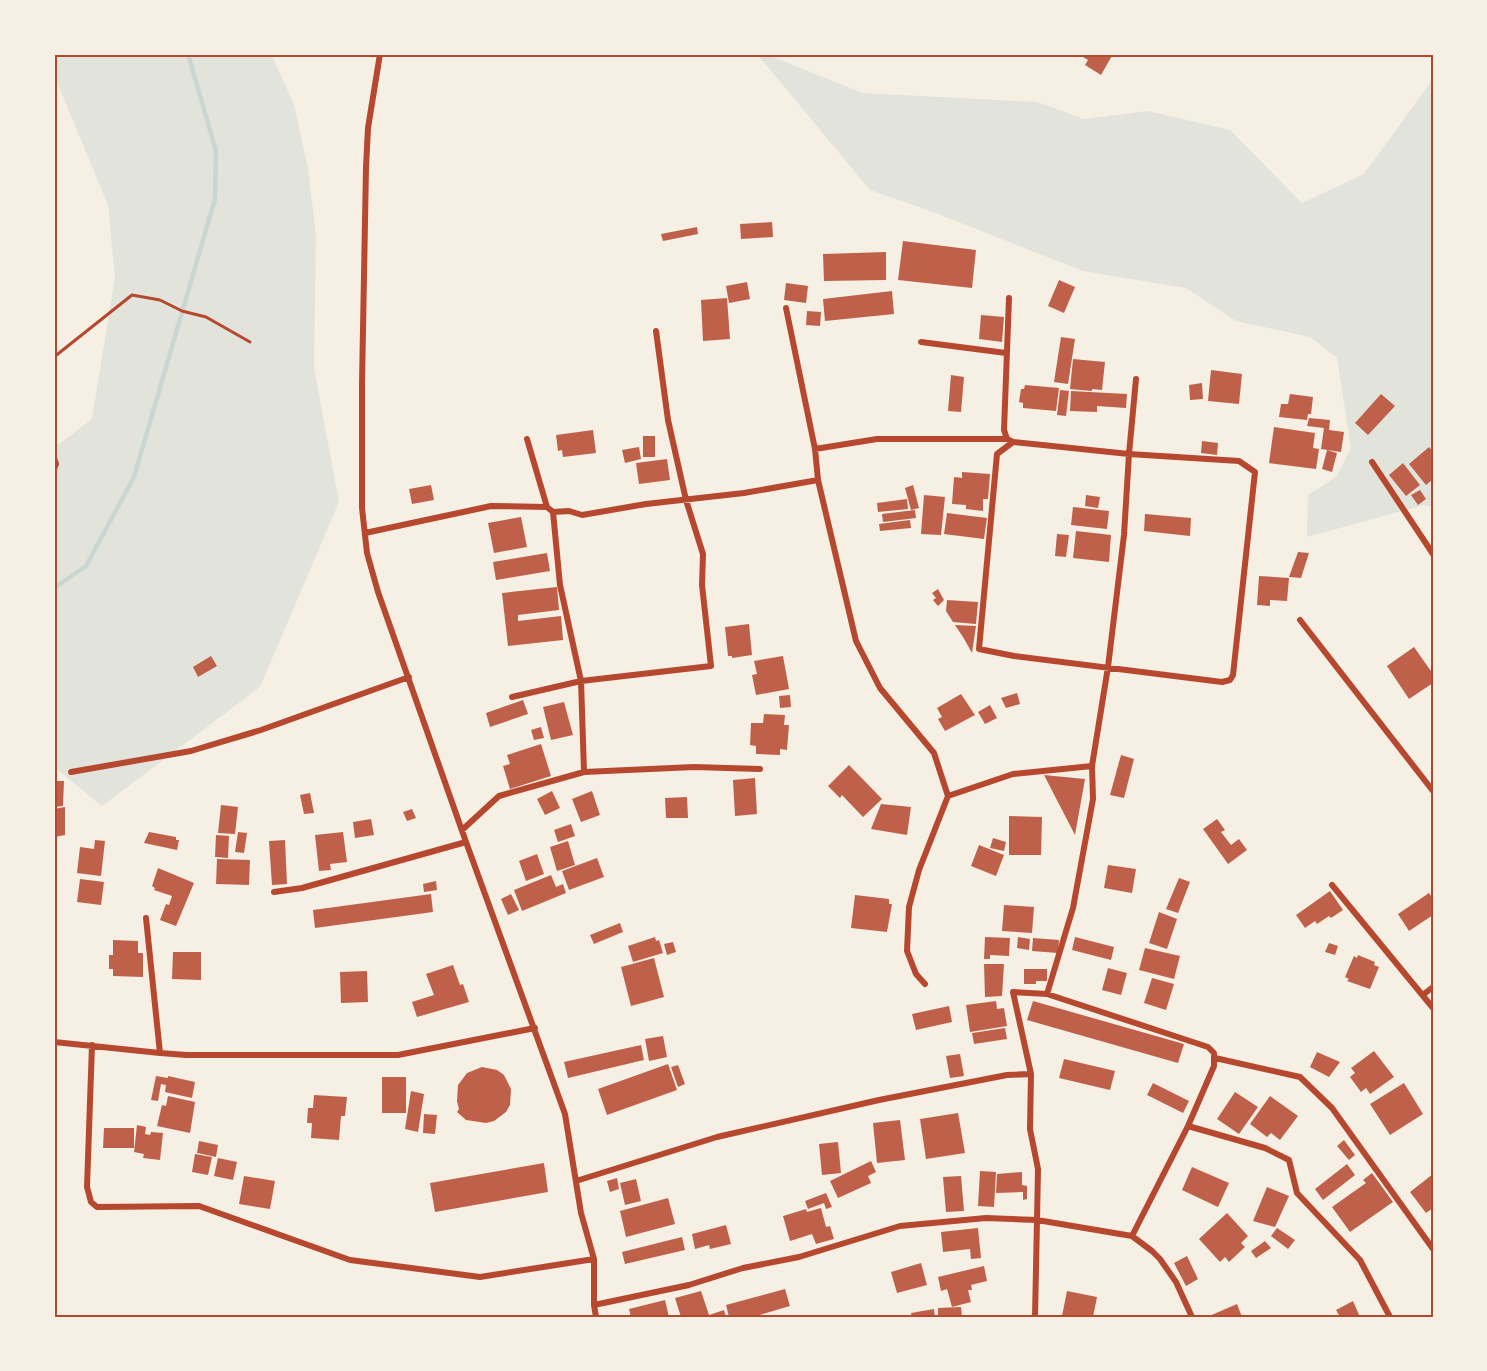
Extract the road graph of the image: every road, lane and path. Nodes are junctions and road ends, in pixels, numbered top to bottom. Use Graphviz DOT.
graph roads {
  1 [pos="380,54"];
  2 [pos="1009,298"];
  3 [pos="786,308"];
  4 [pos="656,331"];
  5 [pos="250,342"];
  6 [pos="921,342"];
  7 [pos="1006,353"];
  8 [pos="54,357"];
  9 [pos="1136,380"];
  10 [pos="527,439"];
  11 [pos="1010,441"];
  12 [pos="815,449"];
  13 [pos="1129,454"];
  14 [pos="54,458"];
  15 [pos="1372,462"];
  16 [pos="54,469"];
  17 [pos="818,480"];
  18 [pos="686,500"];
  19 [pos="547,507"];
  20 [pos="553,512"];
  21 [pos="365,533"];
  22 [pos="1433,554"];
  23 [pos="1300,620"];
  24 [pos="1108,667"];
  25 [pos="409,677"];
  26 [pos="581,681"];
  27 [pos="512,697"];
  28 [pos="1092,766"];
  29 [pos="760,769"];
  30 [pos="71,772"];
  31 [pos="584,772"];
  32 [pos="1433,791"];
  33 [pos="948,796"];
  34 [pos="462,830"];
  35 [pos="466,842"];
  36 [pos="1332,885"];
  37 [pos="274,892"];
  38 [pos="146,918"];
  39 [pos="925,984"];
  40 [pos="1433,987"];
  41 [pos="1047,994"];
  42 [pos="1424,994"];
  43 [pos="1433,1008"];
  44 [pos="535,1028"];
  45 [pos="54,1042"];
  46 [pos="92,1045"];
  47 [pos="160,1053"];
  48 [pos="1215,1058"];
  49 [pos="1031,1074"];
  50 [pos="1188,1126"];
  51 [pos="576,1181"];
  52 [pos="1037,1220"];
  53 [pos="1132,1236"];
  54 [pos="1433,1249"];
  55 [pos="594,1259"];
  56 [pos="594,1305"];
  57 [pos="596,1317"];
  58 [pos="1035,1317"];
  59 [pos="1192,1317"];
  60 [pos="1390,1317"];
  1 -- 21 [label="street"];
  2 -- 7 [label="street"];
  3 -- 12 [label="street"];
  4 -- 18 [label="street"];
  5 -- 8 [label="path"];
  6 -- 7 [label="street"];
  7 -- 11 [label="street"];
  9 -- 13 [label="street"];
  10 -- 19 [label="street"];
  11 -- 12 [label="street"];
  11 -- 13 [label="street"];
  11 -- 24 [label="street"];
  12 -- 17 [label="street"];
  13 -- 24 [label="street"];
  13 -- 24 [label="street"];
  14 -- 16 [label="street"];
  15 -- 22 [label="street"];
  17 -- 18 [label="street"];
  17 -- 33 [label="street"];
  18 -- 20 [label="street"];
  18 -- 26 [label="street"];
  19 -- 20 [label="street"];
  19 -- 21 [label="street"];
  20 -- 26 [label="street"];
  21 -- 25 [label="street"];
  23 -- 32 [label="street"];
  24 -- 28 [label="street"];
  25 -- 30 [label="street"];
  25 -- 34 [label="street"];
  26 -- 27 [label="street"];
  26 -- 31 [label="street"];
  28 -- 33 [label="street"];
  28 -- 41 [label="street"];
  29 -- 31 [label="street"];
  31 -- 34 [label="street"];
  33 -- 39 [label="street"];
  34 -- 35 [label="street"];
  35 -- 37 [label="street"];
  35 -- 44 [label="street"];
  36 -- 42 [label="street"];
  38 -- 47 [label="street"];
  40 -- 42 [label="street"];
  41 -- 48 [label="street"];
  41 -- 49 [label="street"];
  42 -- 43 [label="street"];
  44 -- 47 [label="street"];
  44 -- 51 [label="street"];
  45 -- 46 [label="street"];
  46 -- 47 [label="street"];
  46 -- 55 [label="street"];
  48 -- 50 [label="street"];
  48 -- 54 [label="street"];
  49 -- 51 [label="street"];
  49 -- 52 [label="street"];
  50 -- 53 [label="street"];
  50 -- 60 [label="street"];
  51 -- 55 [label="street"];
  52 -- 53 [label="street"];
  52 -- 56 [label="street"];
  52 -- 58 [label="street"];
  53 -- 59 [label="street"];
  55 -- 56 [label="street"];
  56 -- 57 [label="street"];
}
